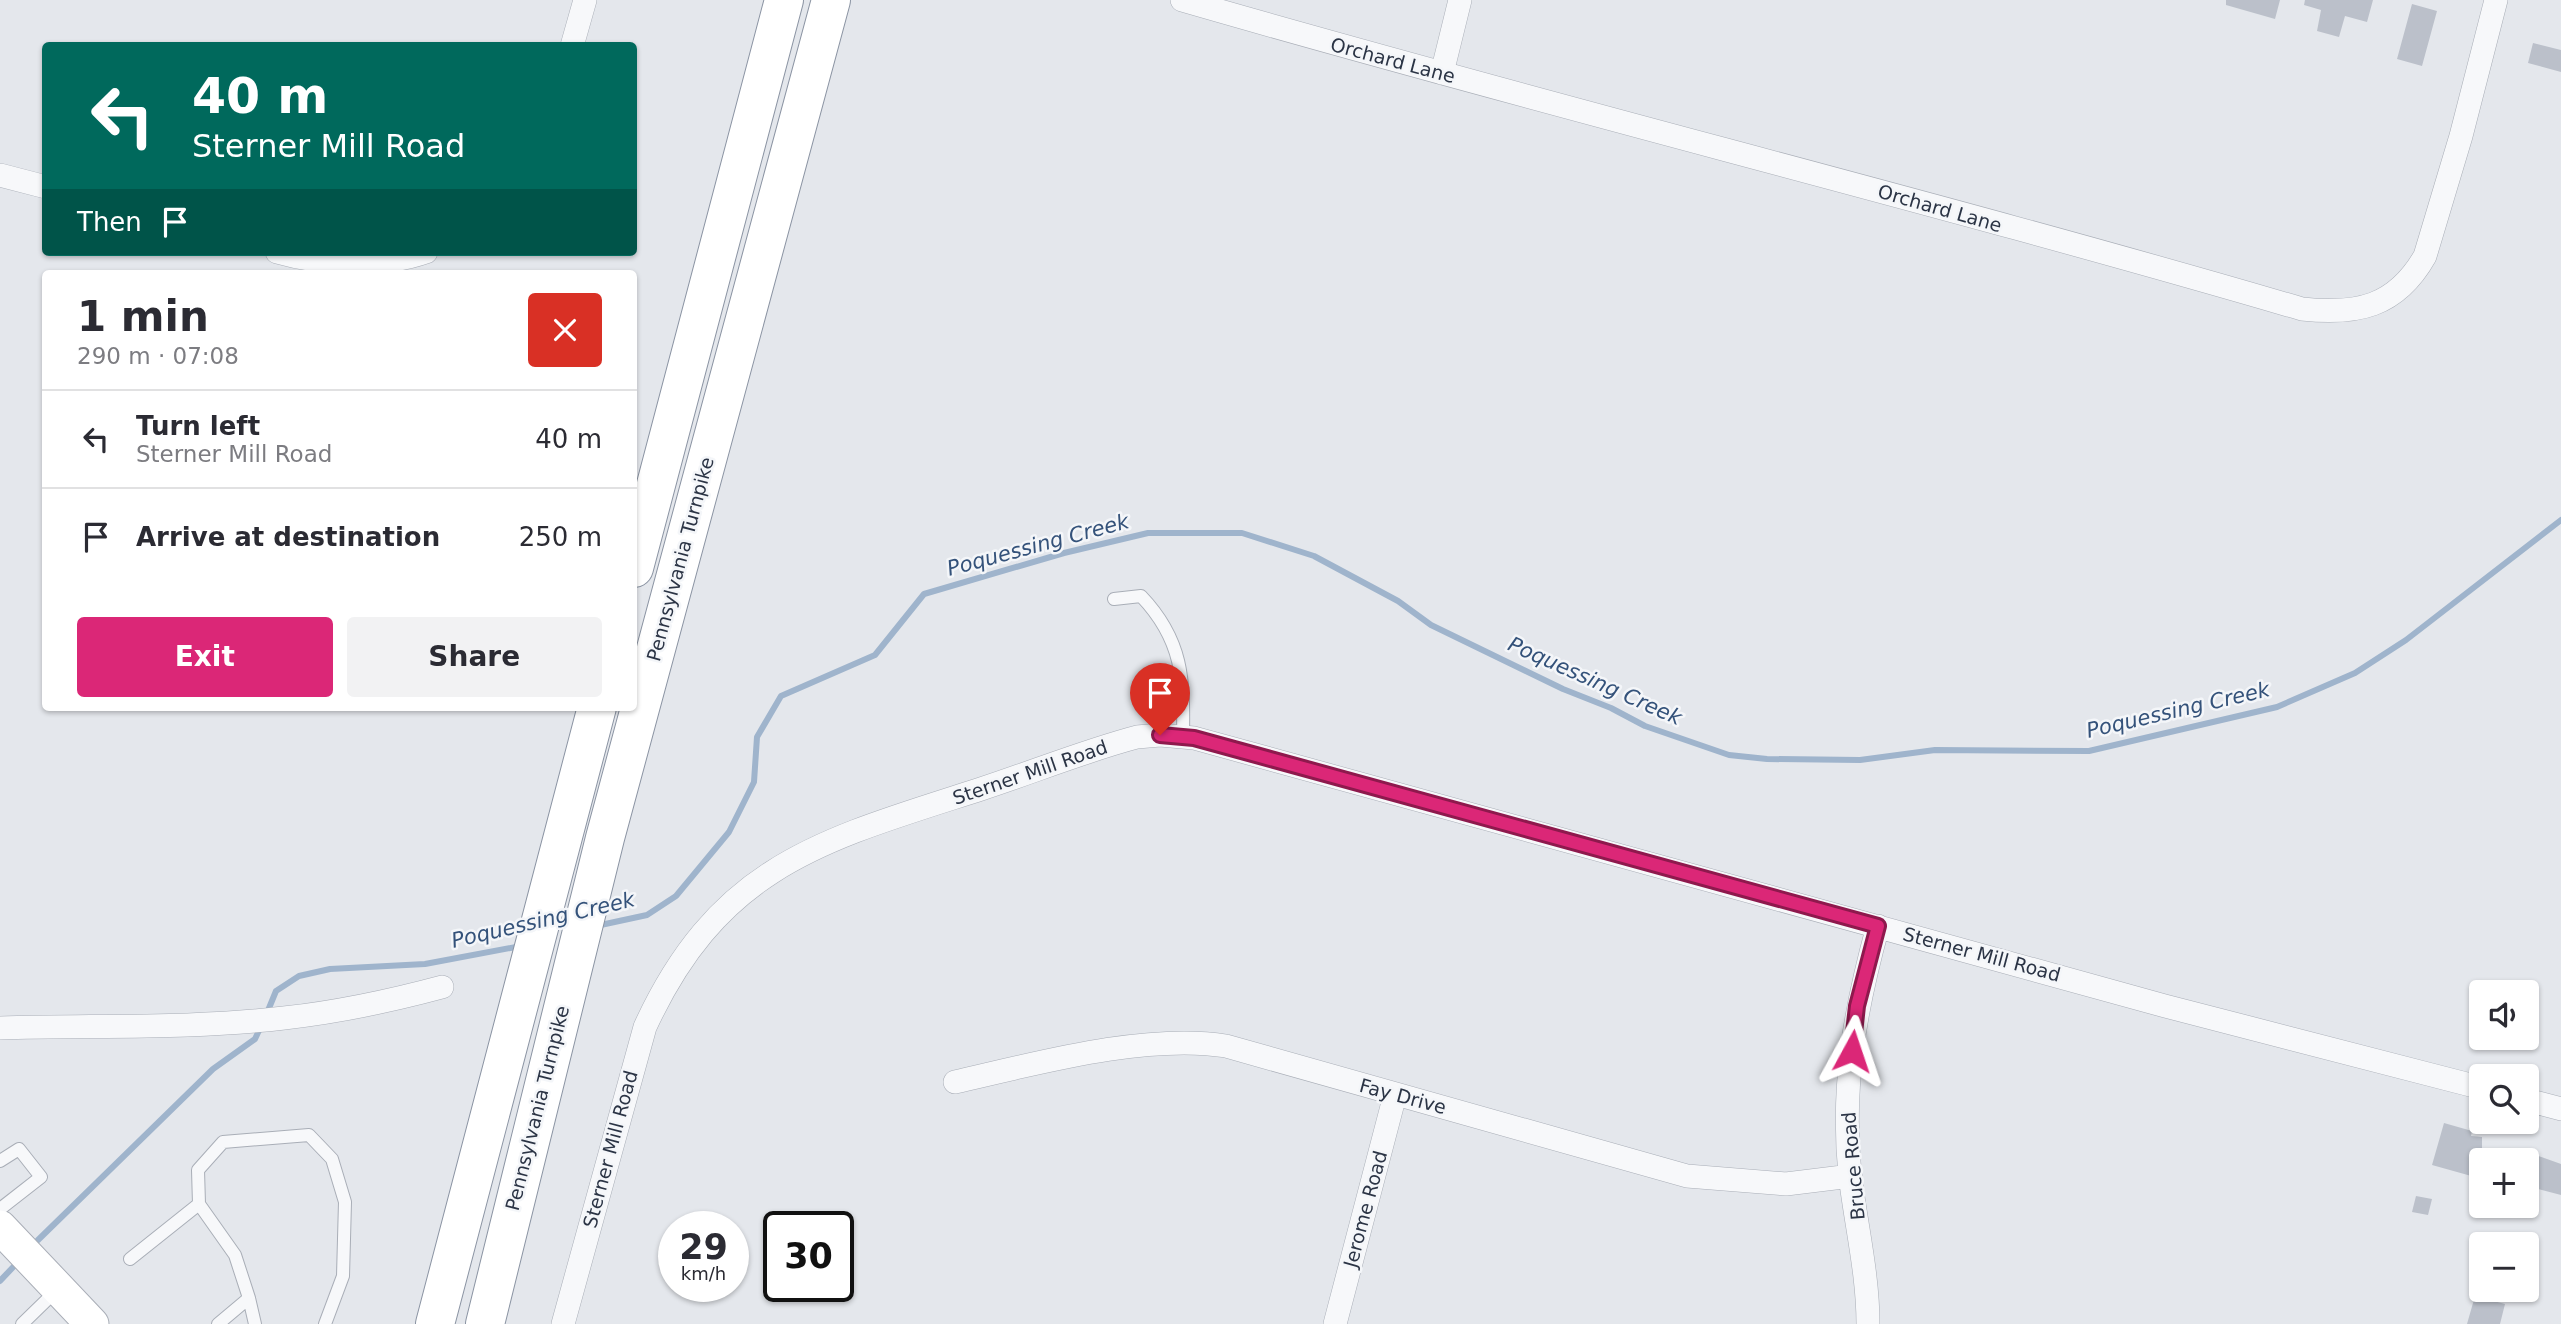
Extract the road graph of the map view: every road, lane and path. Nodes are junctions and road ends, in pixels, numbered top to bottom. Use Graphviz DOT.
graph roads {
  1 [pos="585,0"];
  2 [pos="784,0"];
  3 [pos="831,0"];
  4 [pos="1182,0"];
  5 [pos="1460,0"];
  6 [pos="2496,0"];
  7 [pos="573,42"];
  8 [pos="1442,73"];
  9 [pos="0,175"];
  10 [pos="42,186"];
  11 [pos="301,256"];
  12 [pos="408,256"];
  13 [pos="637,557"];
  14 [pos="1114,599"];
  15 [pos="596,711"];
  16 [pos="1183,737"];
  17 [pos="1878,926"];
  18 [pos="442,987"];
  19 [pos="0,1027"];
  20 [pos="955,1082"];
  21 [pos="2469,1085"];
  22 [pos="1395,1095"];
  23 [pos="2539,1103"];
  24 [pos="2561,1109"];
  25 [pos="0,1161"];
  26 [pos="1850,1176"];
  27 [pos="199,1204"];
  28 [pos="0,1209"];
  29 [pos="18,1246"];
  30 [pos="130,1259"];
  31 [pos="59,1289"];
  32 [pos="249,1298"];
  33 [pos="22,1324"];
  34 [pos="92,1324"];
  35 [pos="218,1324"];
  36 [pos="255,1324"];
  37 [pos="325,1324"];
  38 [pos="435,1324"];
  39 [pos="485,1324"];
  40 [pos="564,1324"];
  41 [pos="1335,1324"];
  42 [pos="1868,1324"];
  1 -- 7 [label="street"];
  2 -- 13 [label="highway"];
  3 -- 39 [label="highway, Pennsylvania Turnpike"];
  4 -- 8 [label="street, Orchard Lane"];
  5 -- 8 [label="street"];
  6 -- 8 [label="street, Orchard Lane"];
  9 -- 10 [label="street"];
  11 -- 12 [label="street"];
  14 -- 16 [label="lane"];
  15 -- 38 [label="highway"];
  16 -- 17 [label="street, Sterner Mill Road"];
  16 -- 40 [label="street, Sterner Mill Road"];
  17 -- 21 [label="street, Sterner Mill Road"];
  17 -- 26 [label="street, Bruce Road"];
  18 -- 19 [label="street"];
  20 -- 22 [label="street, Fay Drive"];
  22 -- 26 [label="street, Fay Drive"];
  22 -- 41 [label="street, Jerome Road"];
  23 -- 24 [label="street"];
  25 -- 28 [label="lane"];
  26 -- 42 [label="street, Bruce Road"];
  27 -- 30 [label="lane"];
  27 -- 32 [label="lane"];
  27 -- 37 [label="lane"];
  29 -- 31 [label="main road"];
  31 -- 33 [label="lane"];
  31 -- 34 [label="main road"];
  32 -- 35 [label="lane"];
  32 -- 36 [label="lane"];
}
